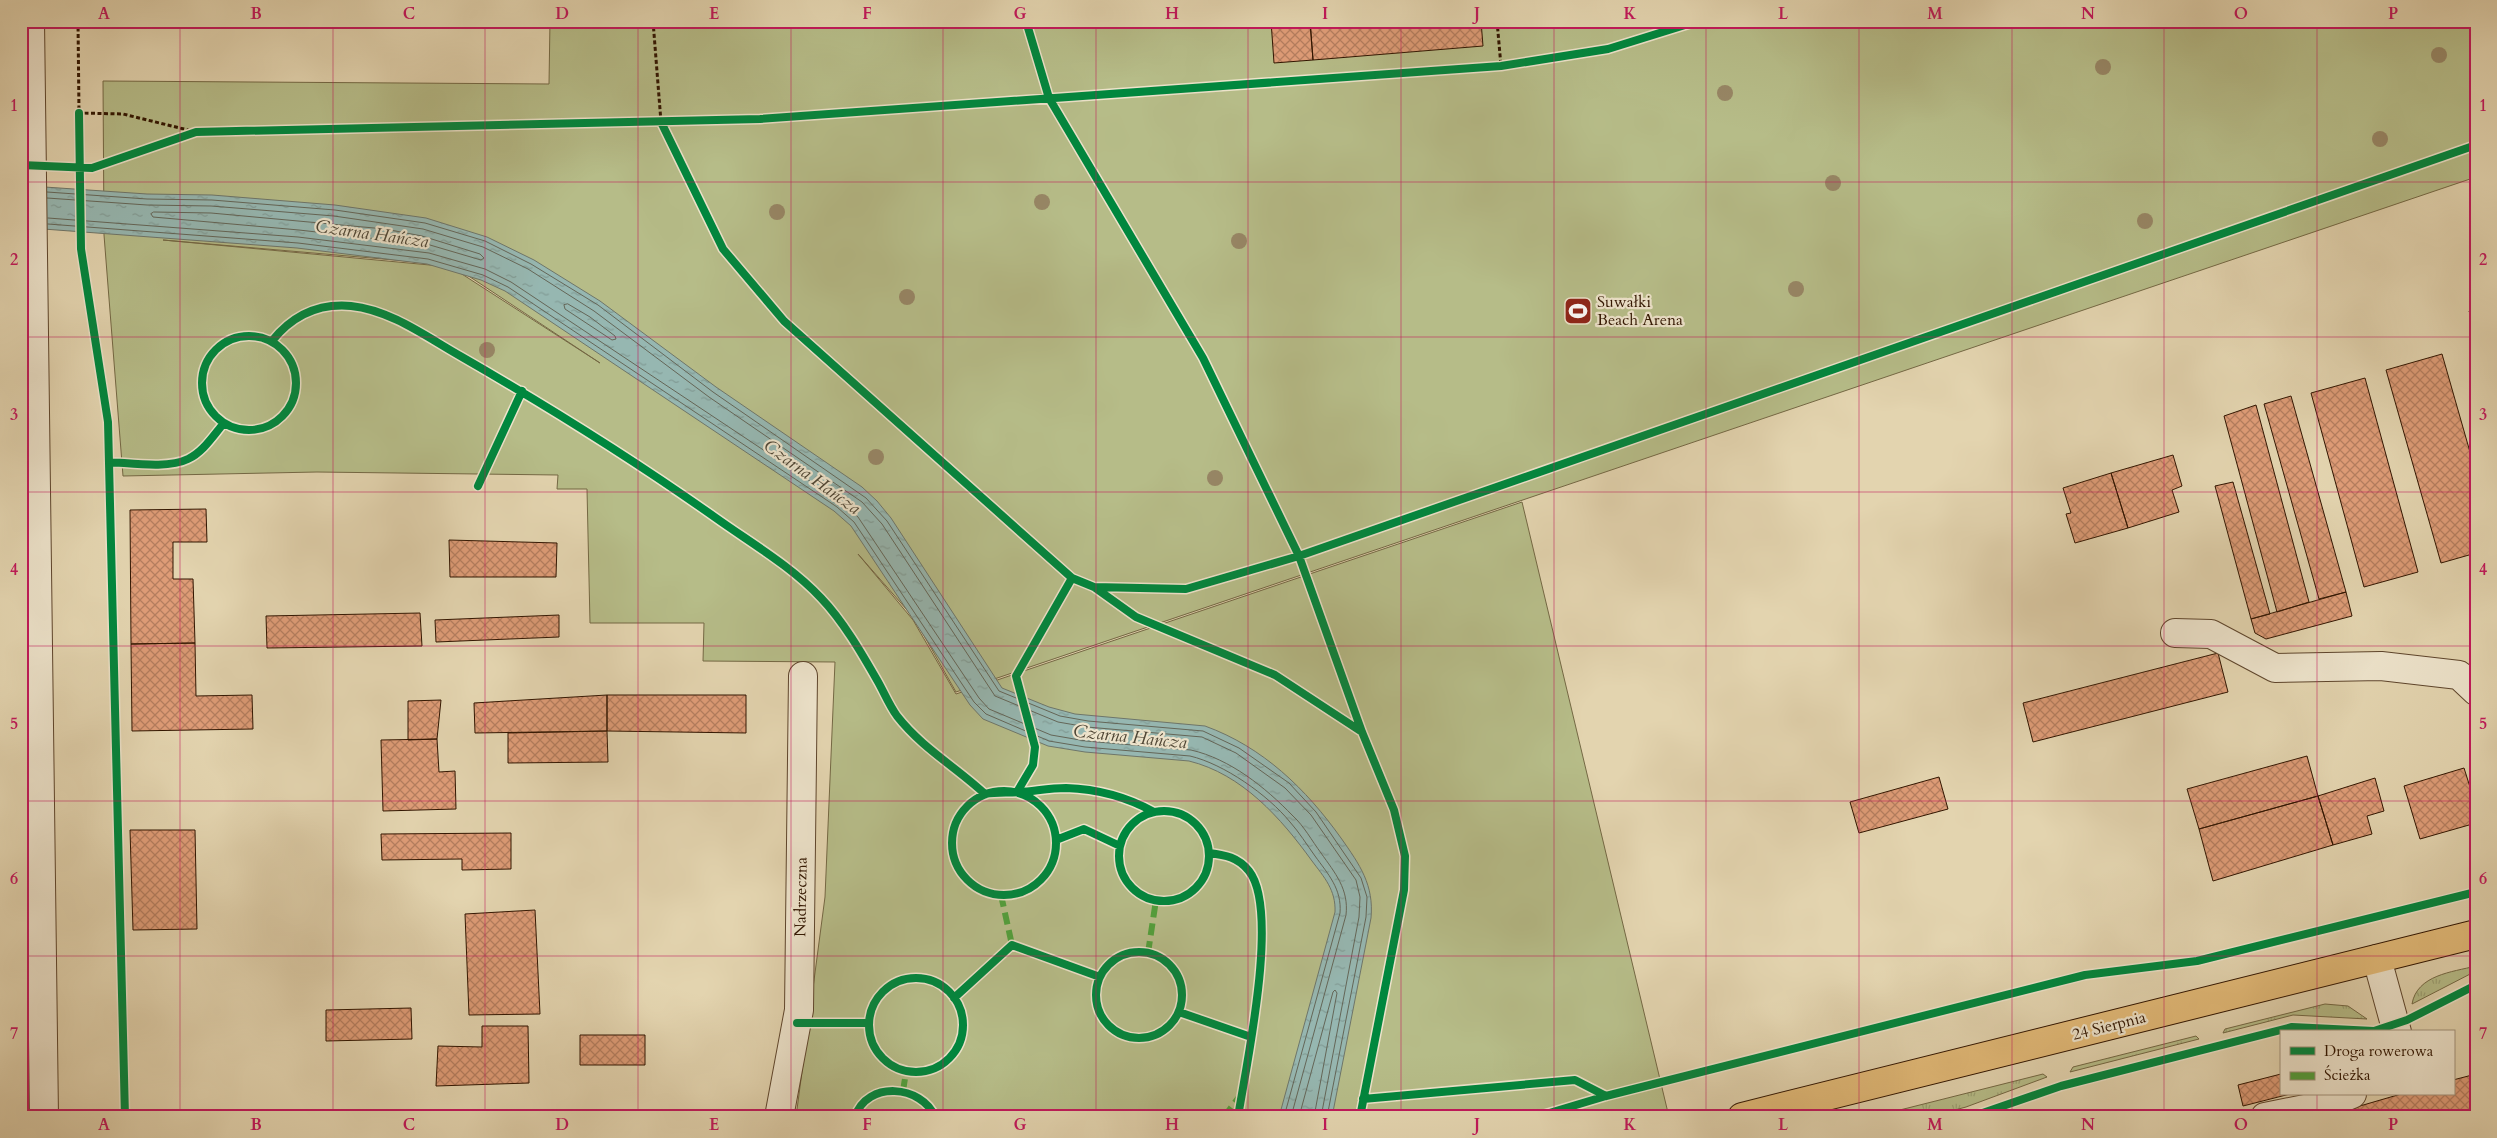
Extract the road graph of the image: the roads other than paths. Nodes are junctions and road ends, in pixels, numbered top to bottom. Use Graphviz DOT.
graph roads {
  1 [pos="30,21"];
  2 [pos="2175,633"];
  3 [pos="803,676"];
  4 [pos="2476,691"];
  5 [pos="2476,934"];
  6 [pos="2377,960"];
  7 [pos="2396,1028"];
  8 [pos="2347,1096"];
  9 [pos="44,1117"];
  10 [pos="779,1117"];
  11 [pos="1742,1117"];
  12 [pos="2265,1117"];
  1 -- 9 [label="street"];
  2 -- 4 [label="street"];
  3 -- 10 [label="street, Nadrzeczna"];
  5 -- 6 [label="main road, 24 Sierpnia"];
  6 -- 7 [label="street"];
  6 -- 11 [label="main road, 24 Sierpnia"];
  8 -- 12 [label="street"];
}
